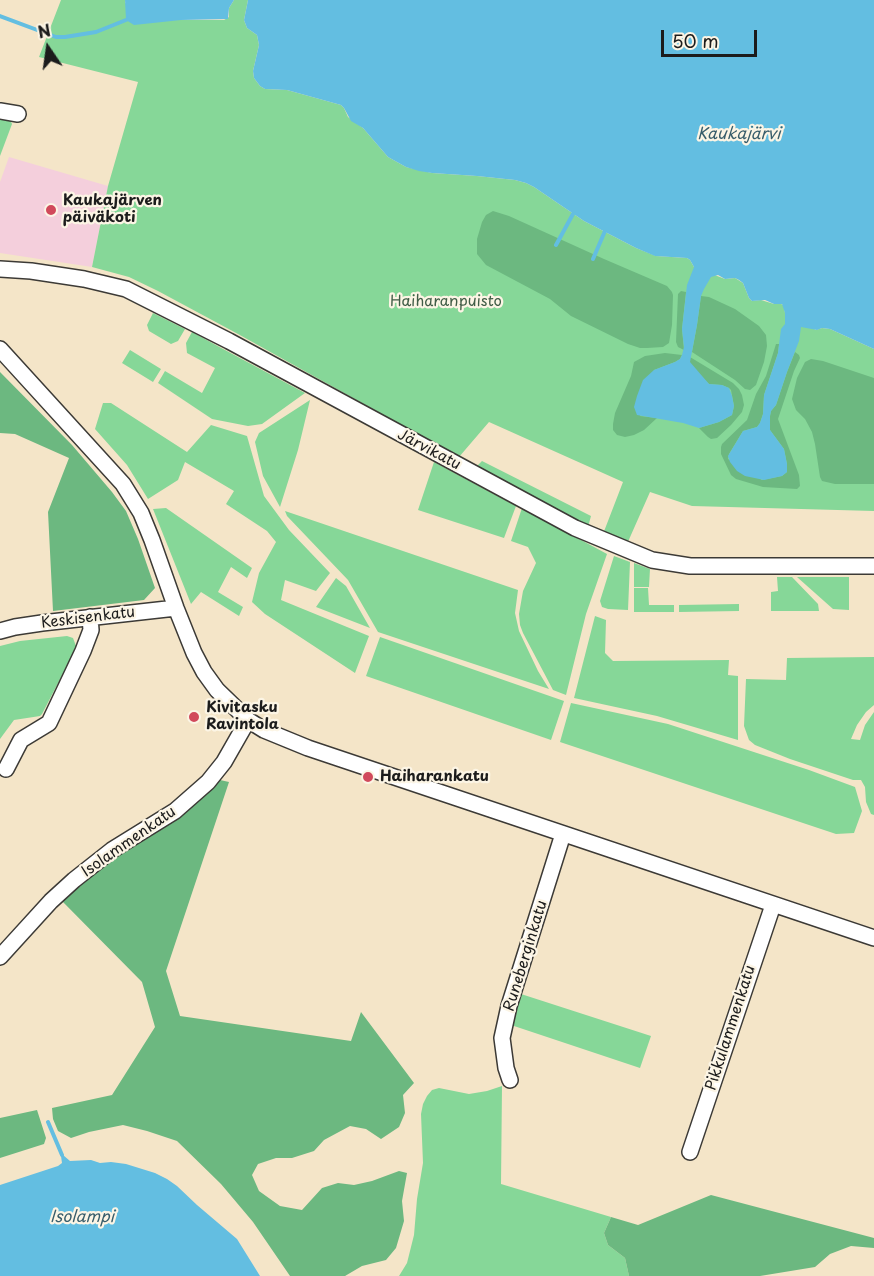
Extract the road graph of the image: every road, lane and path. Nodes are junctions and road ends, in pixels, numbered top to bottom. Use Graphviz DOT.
graph roads {
  1 [pos="0,111"];
  2 [pos="18,114"];
  3 [pos="0,268"];
  4 [pos="0,349"];
  5 [pos="874,566"];
  6 [pos="176,608"];
  7 [pos="90,617"];
  8 [pos="0,631"];
  9 [pos="248,720"];
  10 [pos="6,769"];
  11 [pos="563,834"];
  12 [pos="773,905"];
  13 [pos="874,938"];
  14 [pos="0,957"];
  15 [pos="510,1080"];
  16 [pos="690,1152"];
  1 -- 2 [label="street"];
  3 -- 5 [label="street, Järvikatu"];
  4 -- 6 [label="street"];
  6 -- 7 [label="street, Keskisenkatu"];
  6 -- 9 [label="street"];
  7 -- 8 [label="street, Keskisenkatu"];
  7 -- 10 [label="street"];
  9 -- 11 [label="street"];
  9 -- 14 [label="street, Isolammenkatu"];
  11 -- 12 [label="street"];
  11 -- 15 [label="street, Runeberginkatu"];
  12 -- 13 [label="street"];
  12 -- 16 [label="street, Pikkulammenkatu"];
}
